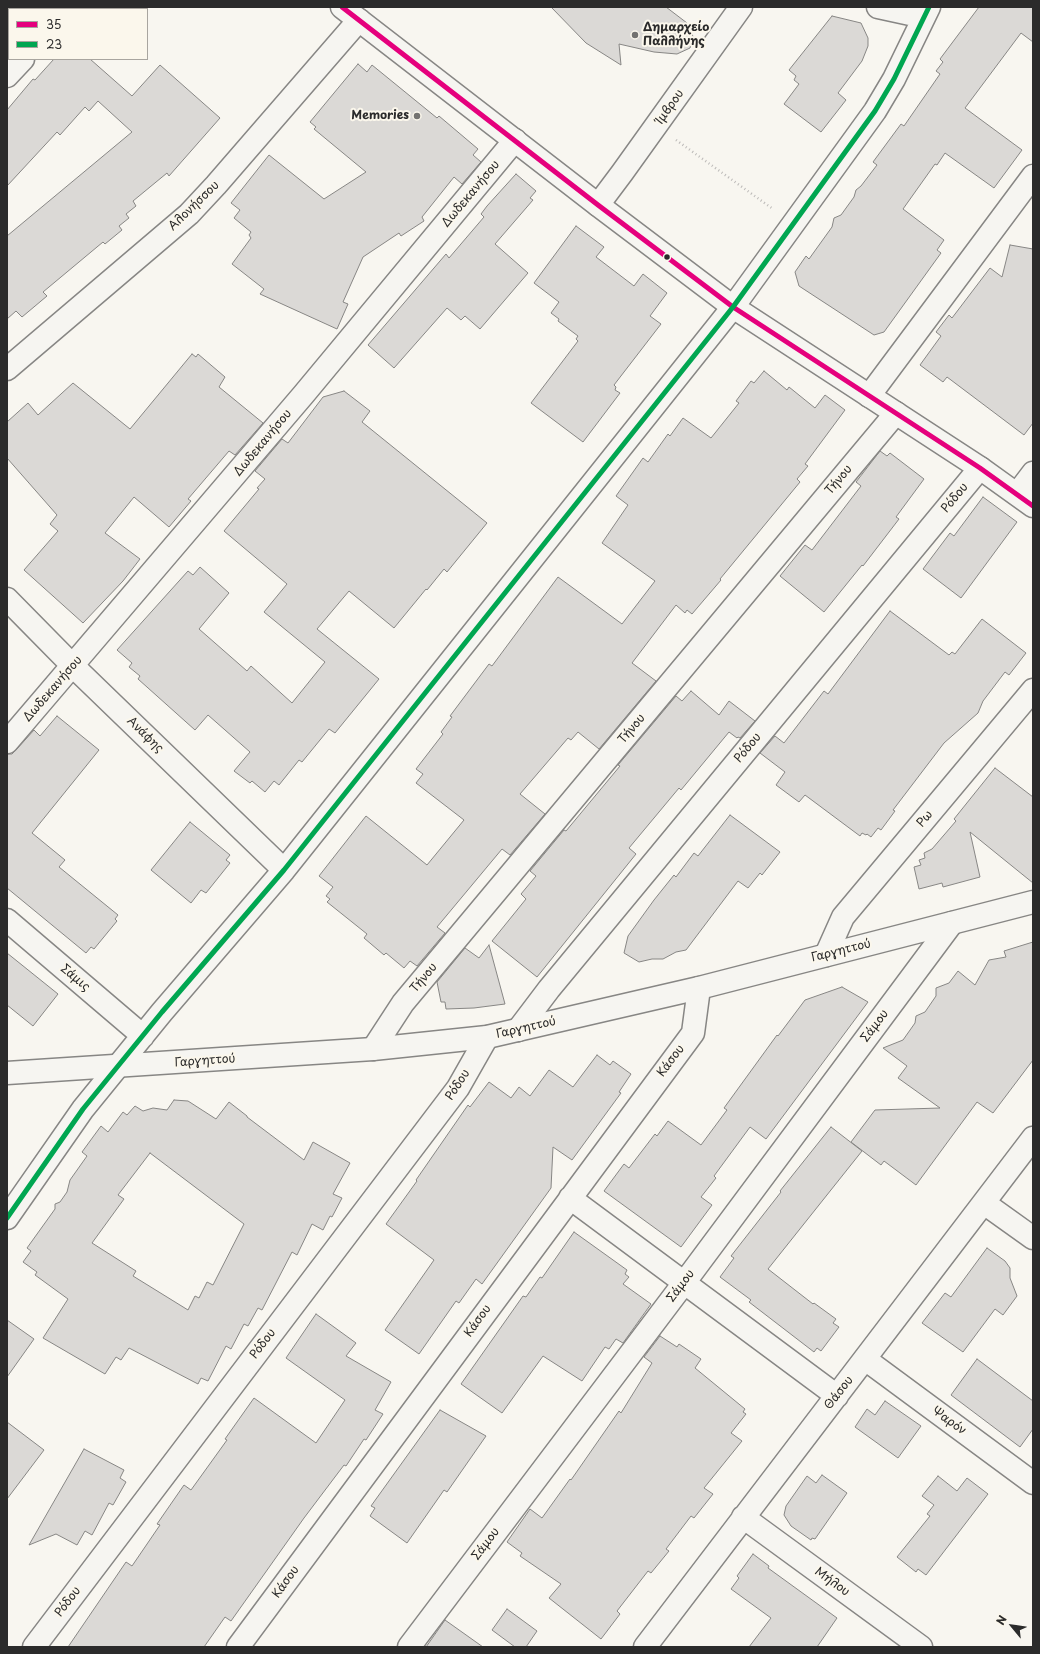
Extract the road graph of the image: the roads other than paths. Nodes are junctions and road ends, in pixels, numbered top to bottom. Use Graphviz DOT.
graph roads {
  1 [pos="741,7"];
  2 [pos="878,7"];
  3 [pos="927,12"];
  4 [pos="351,13"];
  5 [pos="22,60"];
  6 [pos="7,76"];
  7 [pos="515,140"];
  8 [pos="1033,176"];
  9 [pos="598,205"];
  10 [pos="733,307"];
  11 [pos="7,369"];
  12 [pos="869,396"];
  13 [pos="896,413"];
  14 [pos="980,468"];
  15 [pos="1033,473"];
  16 [pos="1025,500"];
  17 [pos="7,599"];
  18 [pos="73,666"];
  19 [pos="1033,690"];
  20 [pos="7,742"];
  21 [pos="284,870"];
  22 [pos="1033,902"];
  23 [pos="7,920"];
  24 [pos="952,923"];
  25 [pos="826,955"];
  26 [pos="699,988"];
  27 [pos="518,1030"];
  28 [pos="143,1036"];
  29 [pos="487,1037"];
  30 [pos="373,1049"];
  31 [pos="118,1067"];
  32 [pos="7,1073"];
  33 [pos="1033,1138"];
  34 [pos="570,1198"];
  35 [pos="984,1203"];
  36 [pos="7,1218"];
  37 [pos="1033,1238"];
  38 [pos="684,1282"];
  39 [pos="865,1359"];
  40 [pos="837,1396"];
  41 [pos="1033,1483"];
  42 [pos="744,1517"];
  43 [pos="34,1647"];
  44 [pos="238,1647"];
  45 [pos="409,1647"];
  46 [pos="645,1647"];
  47 [pos="921,1647"];
  1 -- 9 [label="street, Ίμβρου"];
  2 -- 3 [label="street"];
  3 -- 10 [label="street"];
  4 -- 7 [label="street"];
  4 -- 11 [label="street, Αλονήσσου"];
  5 -- 6 [label="street"];
  7 -- 9 [label="street"];
  7 -- 18 [label="street, Δωδεκανήσου"];
  8 -- 12 [label="street"];
  9 -- 10 [label="street"];
  10 -- 12 [label="street"];
  10 -- 21 [label="street"];
  12 -- 13 [label="street"];
  13 -- 14 [label="street"];
  13 -- 30 [label="street, Τήνου"];
  14 -- 16 [label="street"];
  14 -- 27 [label="street, Ρόδου"];
  15 -- 16 [label="street"];
  17 -- 18 [label="street, Ανάφης"];
  18 -- 20 [label="street, Δωδεκανήσου"];
  18 -- 21 [label="street, Ανάφης"];
  19 -- 25 [label="street, Ρω"];
  21 -- 28 [label="street"];
  22 -- 24 [label="street, Γαργηττού"];
  23 -- 28 [label="street, Σάμις"];
  24 -- 25 [label="street, Γαργηττού"];
  24 -- 38 [label="street, Σάμου"];
  25 -- 26 [label="street, Γαργηττού"];
  26 -- 27 [label="street, Γαργηττού"];
  26 -- 34 [label="street, Κάσου"];
  27 -- 29 [label="street, Γαργηττού"];
  28 -- 31 [label="street"];
  29 -- 30 [label="street, Γαργηττού"];
  29 -- 43 [label="street, Ρόδου"];
  30 -- 31 [label="street, Γαργηττού"];
  31 -- 32 [label="street, Γαργηττού"];
  31 -- 36 [label="street"];
  33 -- 35 [label="street, Θάσου"];
  34 -- 38 [label="street"];
  34 -- 44 [label="street, Κάσου"];
  35 -- 37 [label="street"];
  35 -- 39 [label="street, Θάσου"];
  38 -- 40 [label="street"];
  38 -- 45 [label="street, Σάμου"];
  39 -- 40 [label="street, Θάσου"];
  39 -- 41 [label="street, Ψαρόν"];
  40 -- 42 [label="street, Θάσου"];
  42 -- 46 [label="street, Θάσου"];
  42 -- 47 [label="street, Μήλου"];
}
